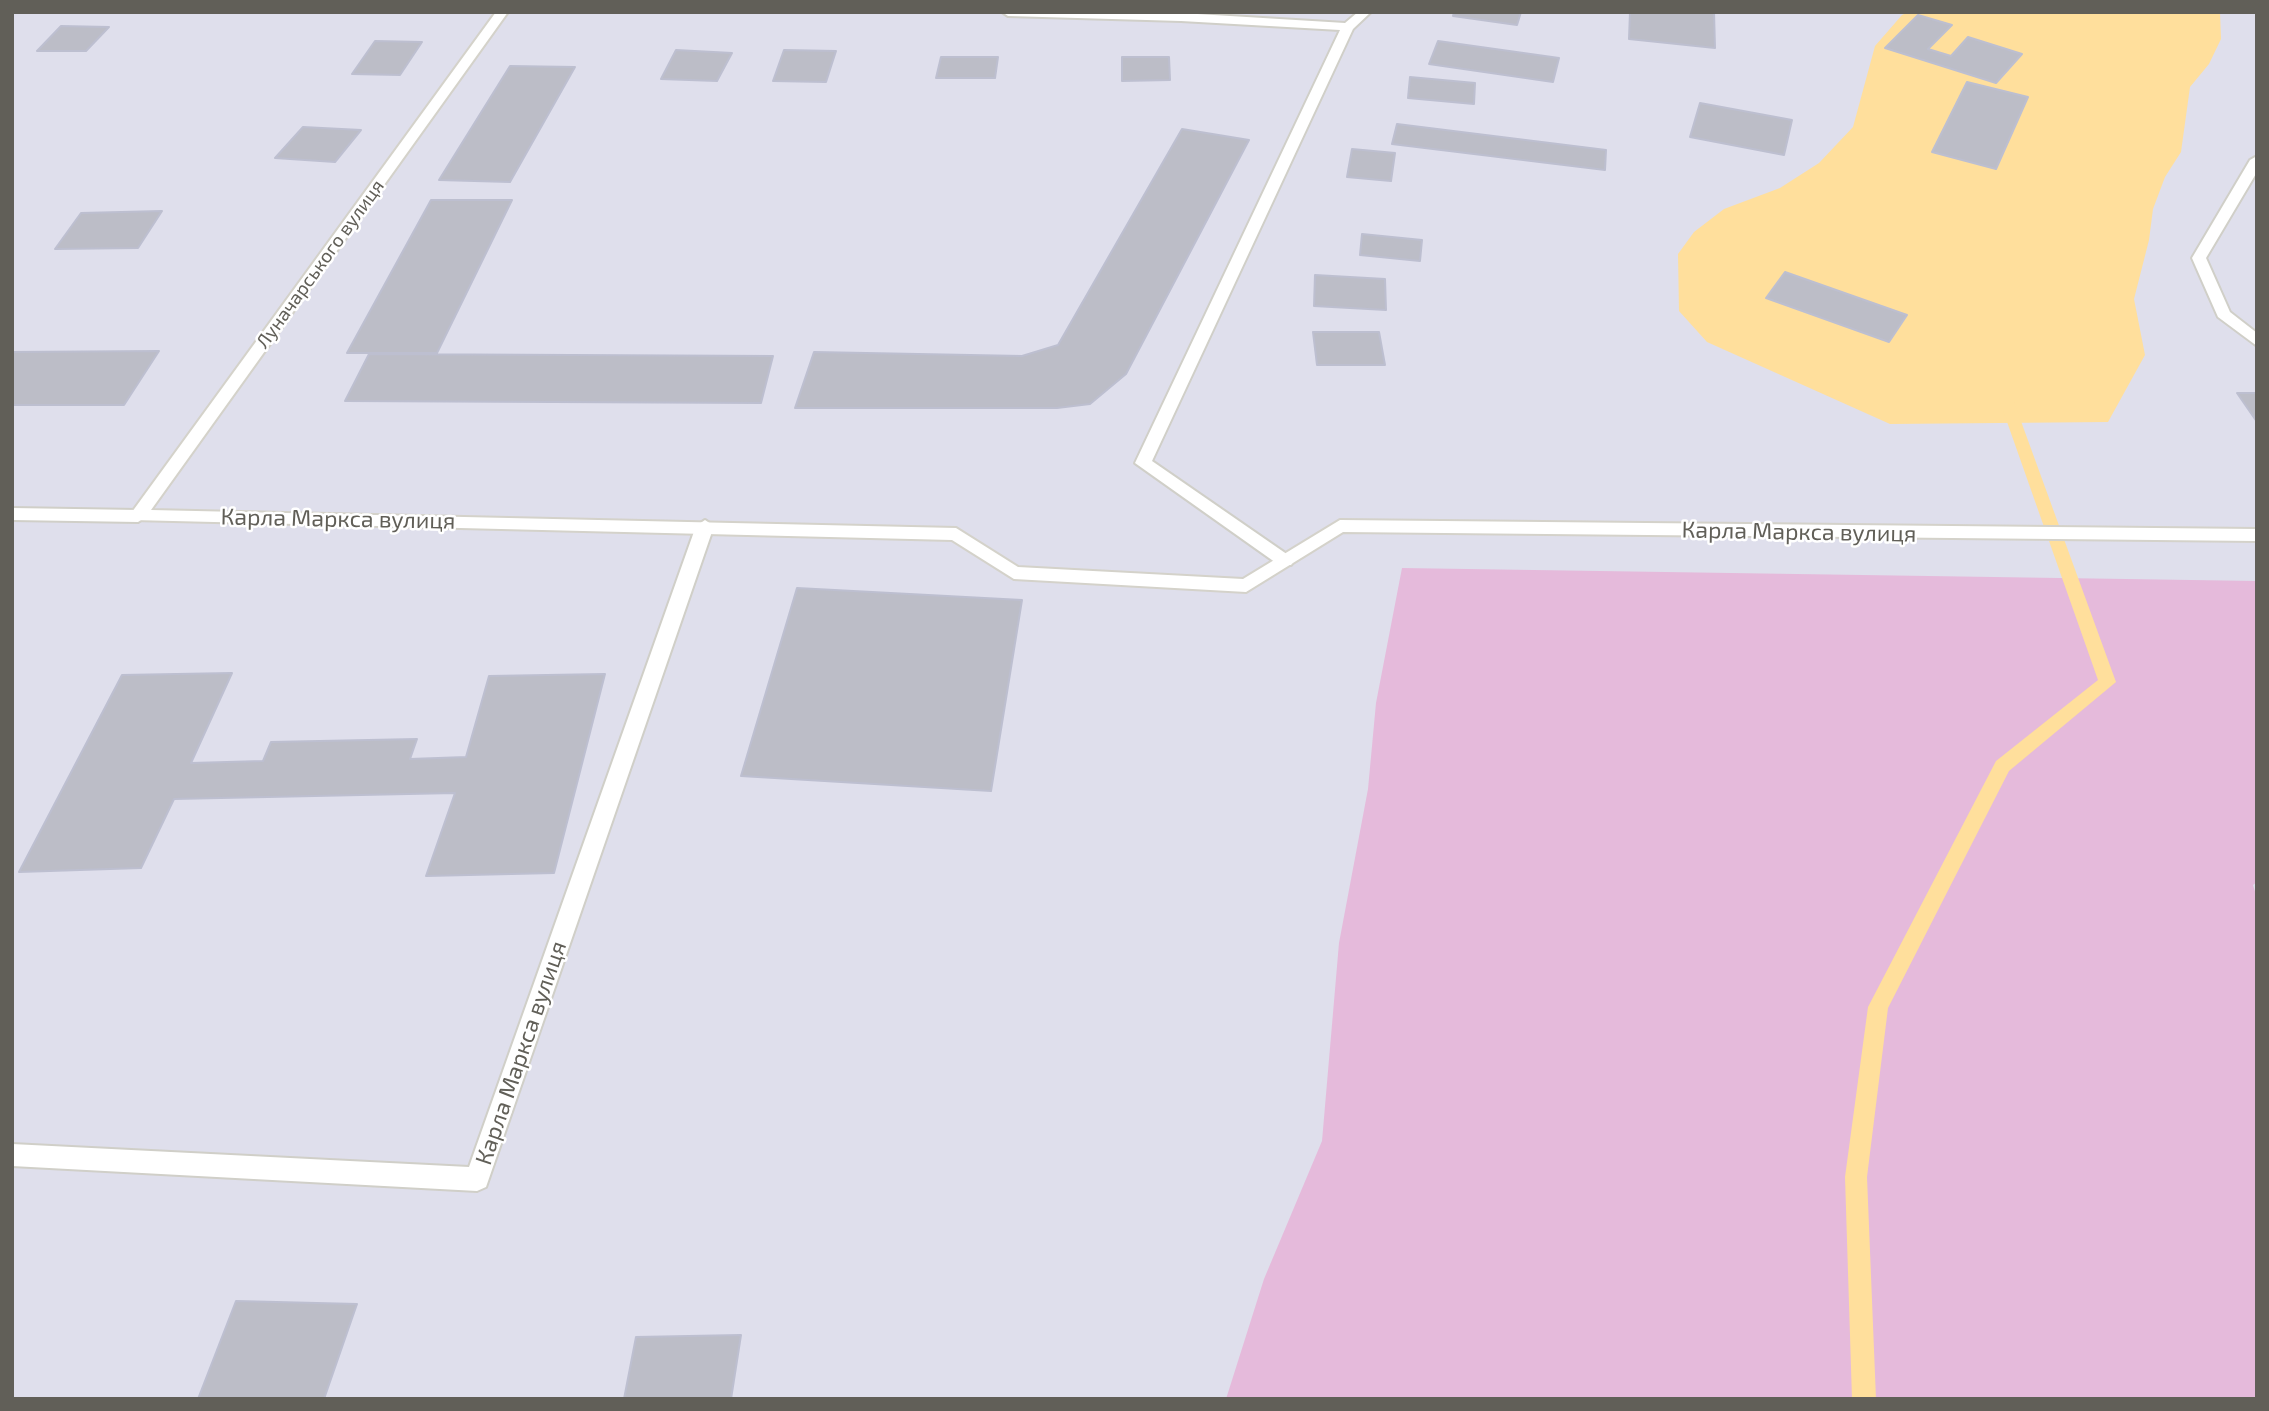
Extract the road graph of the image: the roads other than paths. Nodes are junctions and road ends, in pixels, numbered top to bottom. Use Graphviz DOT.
graph roads {
  1 [pos="502,12"];
  2 [pos="1008,12"];
  3 [pos="1365,12"];
  4 [pos="1181,15"];
  5 [pos="1348,27"];
  6 [pos="2257,160"];
  7 [pos="2257,341"];
  8 [pos="12,514"];
  9 [pos="138,516"];
  10 [pos="705,526"];
  11 [pos="2257,535"];
  12 [pos="1285,561"];
  13 [pos="12,1155"];
  1 -- 9 [label="street, Луначарського вулиця"];
  2 -- 4 [label="street"];
  3 -- 5 [label="street"];
  4 -- 5 [label="street"];
  5 -- 12 [label="street"];
  6 -- 7 [label="street"];
  8 -- 9 [label="street, Карла Маркса вулиця"];
  9 -- 10 [label="street, Карла Маркса вулиця"];
  10 -- 12 [label="street, Карла Маркса вулиця"];
  10 -- 13 [label="street, Карла Маркса вулиця"];
  11 -- 12 [label="street, Карла Маркса вулиця"];
}
